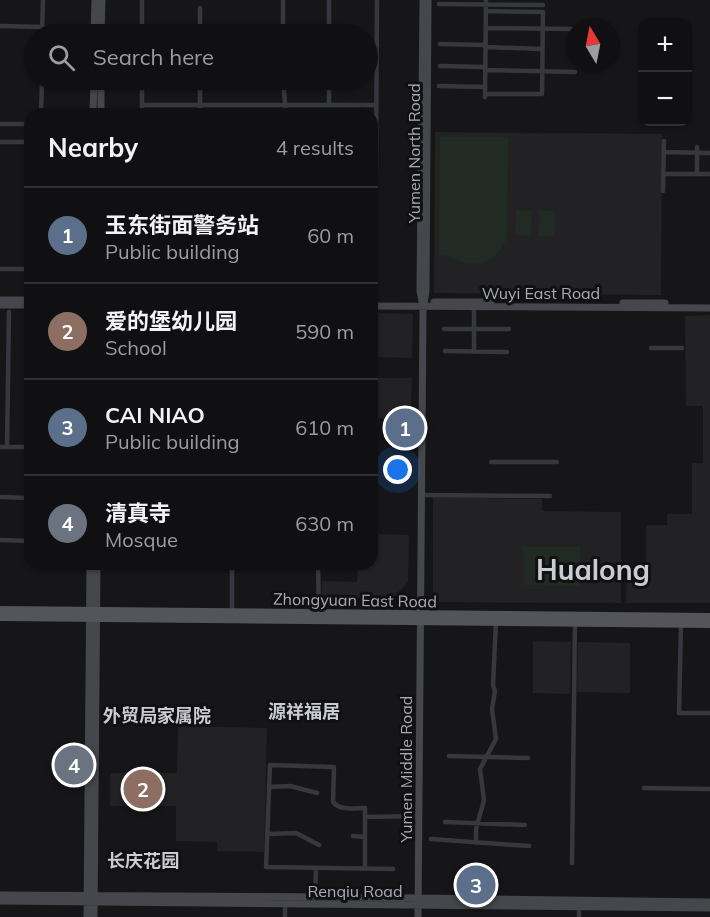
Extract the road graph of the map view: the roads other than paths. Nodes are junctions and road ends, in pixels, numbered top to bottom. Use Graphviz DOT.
graph roads {
  1 [pos="43,0"];
  2 [pos="94,0"];
  3 [pos="102,0"];
  4 [pos="142,0"];
  5 [pos="283,0"];
  6 [pos="329,0"];
  7 [pos="377,0"];
  8 [pos="423,0"];
  9 [pos="428,0"];
  10 [pos="486,2"];
  11 [pos="439,4"];
  12 [pos="543,5"];
  13 [pos="200,8"];
  14 [pos="486,11"];
  15 [pos="42,24"];
  16 [pos="94,24"];
  17 [pos="101,24"];
  18 [pos="142,24"];
  19 [pos="200,24"];
  20 [pos="283,24"];
  21 [pos="329,24"];
  22 [pos="377,24"];
  23 [pos="0,26"];
  24 [pos="24,27"];
  25 [pos="486,28"];
  26 [pos="543,28"];
  27 [pos="566,29"];
  28 [pos="440,44"];
  29 [pos="485,46"];
  30 [pos="543,49"];
  31 [pos="440,66"];
  32 [pos="485,69"];
  33 [pos="542,71"];
  34 [pos="566,72"];
  35 [pos="439,86"];
  36 [pos="485,87"];
  37 [pos="42,90"];
  38 [pos="94,90"];
  39 [pos="101,90"];
  40 [pos="142,90"];
  41 [pos="200,90"];
  42 [pos="283,90"];
  43 [pos="329,90"];
  44 [pos="376,90"];
  45 [pos="142,105"];
  46 [pos="284,105"];
  47 [pos="315,105"];
  48 [pos="329,105"];
  49 [pos="376,105"];
  50 [pos="200,106"];
  51 [pos="41,108"];
  52 [pos="93,108"];
  53 [pos="101,108"];
  54 [pos="285,108"];
  55 [pos="0,124"];
  56 [pos="24,124"];
  57 [pos="664,141"];
  58 [pos="0,142"];
  59 [pos="24,142"];
  60 [pos="697,150"];
  61 [pos="664,152"];
  62 [pos="710,153"];
  63 [pos="663,174"];
  64 [pos="697,174"];
  65 [pos="710,174"];
  66 [pos="663,190"];
  67 [pos="0,269"];
  68 [pos="24,269"];
  69 [pos="0,300"];
  70 [pos="24,300"];
  71 [pos="378,303"];
  72 [pos="423,303"];
  73 [pos="0,305"];
  74 [pos="24,305"];
  75 [pos="710,306"];
  76 [pos="474,307"];
  77 [pos="9,312"];
  78 [pos="444,329"];
  79 [pos="474,329"];
  80 [pos="509,330"];
  81 [pos="651,348"];
  82 [pos="682,348"];
  83 [pos="445,351"];
  84 [pos="474,351"];
  85 [pos="0,352"];
  86 [pos="507,352"];
  87 [pos="8,353"];
  88 [pos="0,402"];
  89 [pos="8,402"];
  90 [pos="0,424"];
  91 [pos="7,424"];
  92 [pos="0,447"];
  93 [pos="7,447"];
  94 [pos="24,447"];
  95 [pos="491,462"];
  96 [pos="557,462"];
  97 [pos="421,495"];
  98 [pos="550,496"];
  99 [pos="0,497"];
  100 [pos="24,498"];
  101 [pos="0,540"];
  102 [pos="24,541"];
  103 [pos="90,570"];
  104 [pos="97,570"];
  105 [pos="232,570"];
  106 [pos="318,570"];
  107 [pos="0,610"];
  108 [pos="232,612"];
  109 [pos="319,613"];
  110 [pos="93,614"];
  111 [pos="708,616"];
  112 [pos="420,617"];
  113 [pos="0,618"];
  114 [pos="496,621"];
  115 [pos="575,621"];
  116 [pos="681,623"];
  117 [pos="698,624"];
  118 [pos="710,624"];
  119 [pos="710,629"];
  120 [pos="710,713"];
  121 [pos="449,756"];
  122 [pos="486,757"];
  123 [pos="528,758"];
  124 [pos="269,787"];
  125 [pos="644,788"];
  126 [pos="710,789"];
  127 [pos="317,793"];
  128 [pos="419,816"];
  129 [pos="365,817"];
  130 [pos="445,822"];
  131 [pos="478,824"];
  132 [pos="525,825"];
  133 [pos="268,834"];
  134 [pos="353,836"];
  135 [pos="365,837"];
  136 [pos="431,839"];
  137 [pos="476,843"];
  138 [pos="319,845"];
  139 [pos="529,846"];
  140 [pos="572,863"];
  141 [pos="316,868"];
  142 [pos="365,868"];
  143 [pos="393,869"];
  144 [pos="0,895"];
  145 [pos="315,897"];
  146 [pos="91,899"];
  147 [pos="285,900"];
  148 [pos="0,901"];
  149 [pos="418,902"];
  150 [pos="710,902"];
  151 [pos="579,908"];
  152 [pos="710,908"];
  153 [pos="87,917"];
  154 [pos="94,917"];
  155 [pos="285,917"];
  156 [pos="418,917"];
  157 [pos="579,917"];
  1 -- 15 [label="street"];
  2 -- 16 [label="street"];
  3 -- 17 [label="street"];
  4 -- 18 [label="street"];
  5 -- 20 [label="street"];
  6 -- 21 [label="street"];
  7 -- 22 [label="street"];
  8 -- 72 [label="street, Yumen North Road"];
  9 -- 72 [label="street, Yumen North Road"];
  10 -- 11 [label="street"];
  10 -- 12 [label="street"];
  10 -- 14 [label="street"];
  13 -- 19 [label="street"];
  14 -- 25 [label="street"];
  14 -- 26 [label="street"];
  23 -- 24 [label="street"];
  25 -- 26 [label="street"];
  25 -- 29 [label="street"];
  26 -- 27 [label="street"];
  26 -- 30 [label="street"];
  28 -- 29 [label="street"];
  29 -- 30 [label="street"];
  29 -- 32 [label="street"];
  30 -- 33 [label="street"];
  31 -- 32 [label="street"];
  32 -- 33 [label="street"];
  32 -- 36 [label="street"];
  33 -- 34 [label="street"];
  33 -- 36 [label="street"];
  35 -- 36 [label="street"];
  37 -- 51 [label="street"];
  38 -- 52 [label="street"];
  39 -- 53 [label="street"];
  40 -- 45 [label="street"];
  41 -- 50 [label="street"];
  42 -- 46 [label="street"];
  43 -- 48 [label="street"];
  44 -- 49 [label="street"];
  45 -- 50 [label="street"];
  46 -- 47 [label="street"];
  46 -- 50 [label="street"];
  46 -- 54 [label="street"];
  47 -- 48 [label="street"];
  48 -- 49 [label="street"];
  55 -- 56 [label="street"];
  57 -- 61 [label="street"];
  58 -- 59 [label="street"];
  60 -- 61 [label="street"];
  60 -- 62 [label="street"];
  60 -- 64 [label="street"];
  61 -- 63 [label="street"];
  63 -- 64 [label="street"];
  63 -- 66 [label="street"];
  64 -- 65 [label="street"];
  67 -- 68 [label="street"];
  69 -- 70 [label="street"];
  71 -- 72 [label="street, Wuyi East Road"];
  72 -- 75 [label="street, Wuyi East Road"];
  72 -- 76 [label="street, Wuyi East Road"];
  72 -- 97 [label="street, Yumen North Road"];
  73 -- 74 [label="street"];
  75 -- 76 [label="street, Wuyi East Road"];
  76 -- 79 [label="street"];
  77 -- 87 [label="street"];
  78 -- 79 [label="street"];
  79 -- 80 [label="street"];
  79 -- 84 [label="street"];
  81 -- 82 [label="street"];
  83 -- 84 [label="street"];
  84 -- 86 [label="street"];
  85 -- 87 [label="street"];
  87 -- 89 [label="street"];
  88 -- 89 [label="street"];
  89 -- 91 [label="street"];
  90 -- 91 [label="street"];
  91 -- 93 [label="street"];
  92 -- 93 [label="street"];
  93 -- 94 [label="street"];
  95 -- 96 [label="street"];
  97 -- 98 [label="street"];
  97 -- 112 [label="street, Yumen North Road"];
  99 -- 100 [label="street"];
  101 -- 102 [label="street"];
  103 -- 110 [label="street"];
  104 -- 110 [label="street"];
  105 -- 108 [label="street"];
  106 -- 109 [label="street"];
  107 -- 110 [label="main road, Zhongyuan East Road"];
  108 -- 109 [label="main road, Zhongyuan East Road"];
  108 -- 110 [label="main road, Zhongyuan East Road"];
  109 -- 112 [label="main road, Zhongyuan East Road"];
  110 -- 112 [label="main road, Zhongyuan East Road"];
  110 -- 113 [label="main road, Zhongyuan East Road"];
  110 -- 146 [label="street"];
  111 -- 112 [label="main road, Zhongyuan East Road"];
  112 -- 114 [label="main road, Zhongyuan East Road"];
  112 -- 128 [label="street, Yumen Middle Road"];
  114 -- 115 [label="main road, Zhongyuan East Road"];
  114 -- 122 [label="street"];
  115 -- 116 [label="main road, Zhongyuan East Road"];
  115 -- 140 [label="street"];
  116 -- 117 [label="main road, Zhongyuan East Road"];
  116 -- 120 [label="street"];
  117 -- 118 [label="main road, Zhongyuan East Road"];
  117 -- 119 [label="main road"];
  121 -- 122 [label="street"];
  122 -- 123 [label="street"];
  122 -- 131 [label="street"];
  124 -- 127 [label="street"];
  124 -- 129 [label="street"];
  124 -- 133 [label="street"];
  125 -- 126 [label="street"];
  128 -- 129 [label="street"];
  128 -- 149 [label="street, Yumen Middle Road"];
  129 -- 135 [label="street"];
  130 -- 131 [label="street"];
  131 -- 132 [label="street"];
  131 -- 137 [label="street"];
  133 -- 138 [label="street"];
  133 -- 141 [label="street"];
  134 -- 135 [label="street"];
  135 -- 142 [label="street"];
  136 -- 137 [label="street"];
  137 -- 139 [label="street"];
  141 -- 142 [label="street"];
  141 -- 145 [label="street"];
  142 -- 143 [label="street"];
  144 -- 146 [label="street, Renqiu Road"];
  145 -- 147 [label="street, Renqiu Road"];
  145 -- 149 [label="street, Renqiu Road"];
  146 -- 147 [label="street, Renqiu Road"];
  146 -- 148 [label="street, Renqiu Road"];
  146 -- 153 [label="street"];
  146 -- 154 [label="street"];
  147 -- 149 [label="street, Renqiu Road"];
  147 -- 155 [label="street"];
  149 -- 150 [label="street, Renqiu Road"];
  149 -- 151 [label="street, Renqiu Road"];
  149 -- 156 [label="street, Yumen Middle Road"];
  151 -- 152 [label="street, Renqiu Road"];
  151 -- 157 [label="street"];
}
